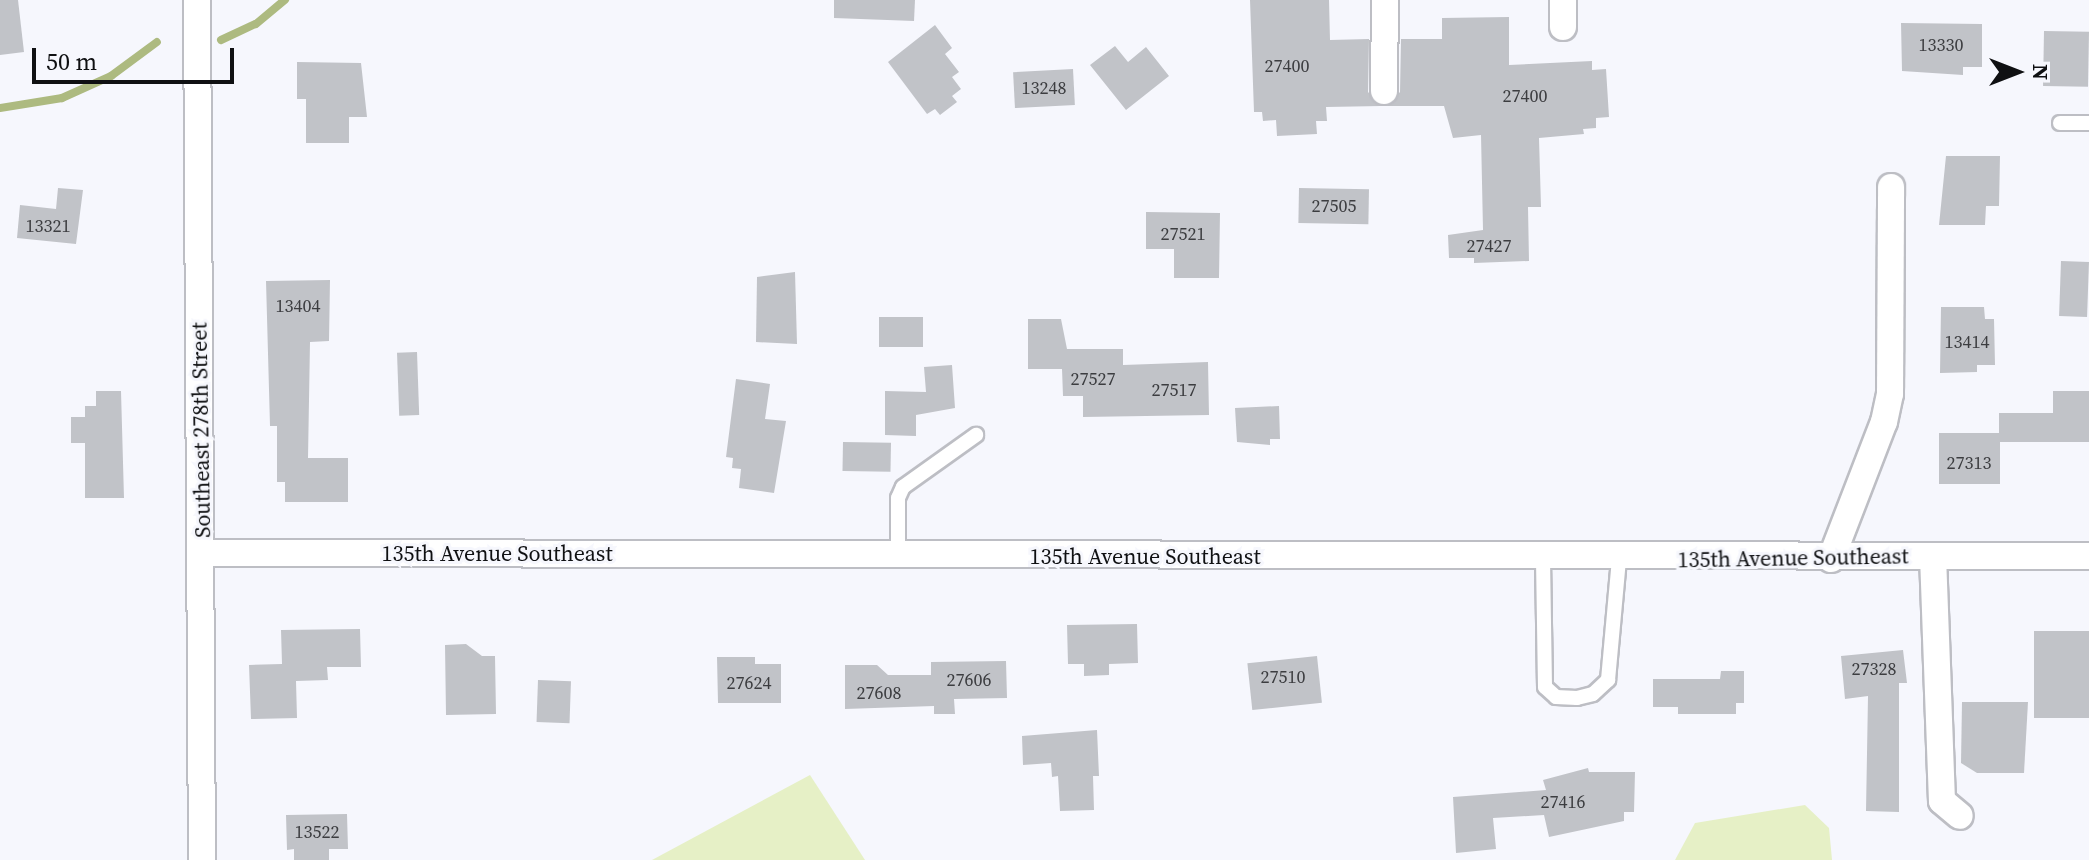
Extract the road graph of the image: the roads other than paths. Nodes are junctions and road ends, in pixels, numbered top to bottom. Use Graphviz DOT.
graph roads {
  1 [pos="197,0"];
  2 [pos="1385,0"];
  3 [pos="1563,0"];
  4 [pos="1563,27"];
  5 [pos="1384,91"];
  6 [pos="2060,123"];
  7 [pos="2089,123"];
  8 [pos="1891,187"];
  9 [pos="976,435"];
  10 [pos="202,553"];
  11 [pos="898,556"];
  12 [pos="1933,556"];
  13 [pos="2089,556"];
  14 [pos="1543,559"];
  15 [pos="1619,559"];
  16 [pos="1831,559"];
  17 [pos="1960,816"];
  18 [pos="202,860"];
  1 -- 10 [label="street, Southeast 278th Street"];
  2 -- 5 [label="street"];
  3 -- 4 [label="street"];
  6 -- 7 [label="lane"];
  8 -- 16 [label="street"];
  9 -- 11 [label="lane"];
  10 -- 11 [label="street, 135th Avenue Southeast"];
  10 -- 18 [label="street, Southeast 278th Street"];
  11 -- 14 [label="street, 135th Avenue Southeast"];
  12 -- 13 [label="street, 135th Avenue Southeast"];
  12 -- 16 [label="street, 135th Avenue Southeast"];
  12 -- 17 [label="street"];
  14 -- 15 [label="street, 135th Avenue Southeast"];
  14 -- 15 [label="lane"];
  15 -- 16 [label="street, 135th Avenue Southeast"];
}
